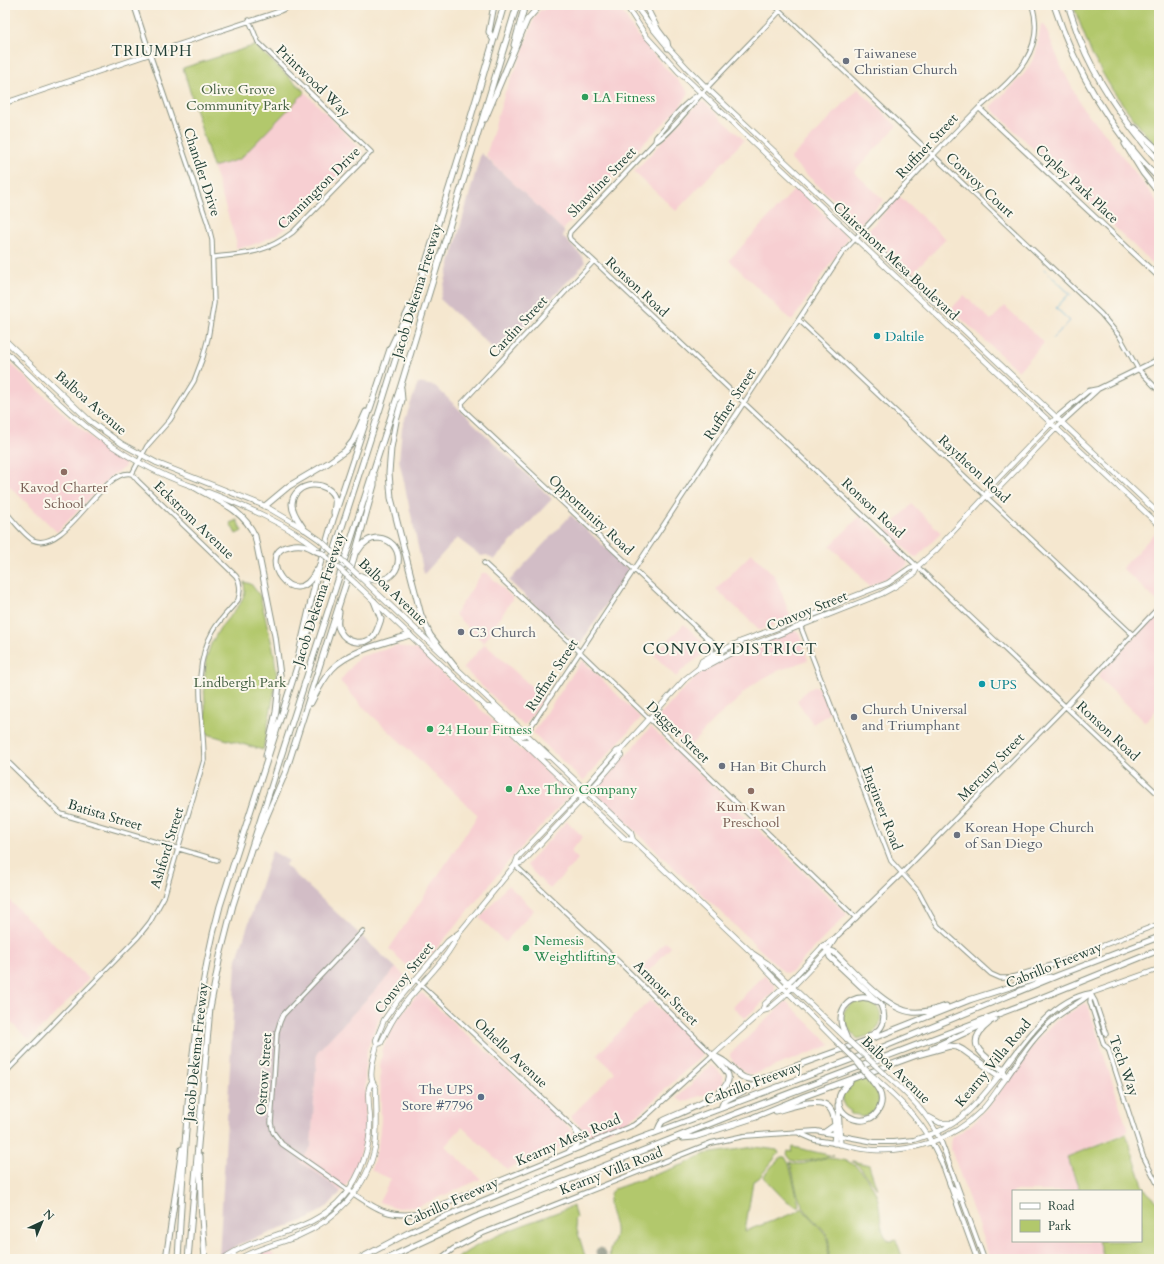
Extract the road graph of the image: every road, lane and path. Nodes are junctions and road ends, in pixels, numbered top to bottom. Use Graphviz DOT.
graph roads {
  1 [pos="134,5"];
  2 [pos="293,5"];
  3 [pos="494,5"];
  4 [pos="504,5"];
  5 [pos="517,5"];
  6 [pos="526,5"];
  7 [pos="540,5"];
  8 [pos="626,5"];
  9 [pos="635,5"];
  10 [pos="645,5"];
  11 [pos="774,5"];
  12 [pos="1032,5"];
  13 [pos="1054,5"];
  14 [pos="1068,5"];
  15 [pos="780,11"];
  16 [pos="249,20"];
  17 [pos="493,39"];
  18 [pos="668,48"];
  19 [pos="150,54"];
  20 [pos="506,71"];
  21 [pos="707,88"];
  22 [pos="702,93"];
  23 [pos="5,103"];
  24 [pos="979,108"];
  25 [pos="1125,119"];
  26 [pos="1115,128"];
  27 [pos="476,142"];
  28 [pos="1159,151"];
  29 [pos="371,152"];
  30 [pos="933,155"];
  31 [pos="1159,162"];
  32 [pos="1159,179"];
  33 [pos="1159,193"];
  34 [pos="861,233"];
  35 [pos="856,238"];
  36 [pos="570,239"];
  37 [pos="213,257"];
  38 [pos="594,261"];
  39 [pos="1159,277"];
  40 [pos="417,291"];
  41 [pos="799,320"];
  42 [pos="5,340"];
  43 [pos="5,351"];
  44 [pos="1159,359"];
  45 [pos="1138,369"];
  46 [pos="401,385"];
  47 [pos="378,386"];
  48 [pos="1098,390"];
  49 [pos="1159,391"];
  50 [pos="744,402"];
  51 [pos="463,408"];
  52 [pos="1057,417"];
  53 [pos="1052,422"];
  54 [pos="1062,422"];
  55 [pos="1056,427"];
  56 [pos="143,456"];
  57 [pos="139,463"];
  58 [pos="374,468"];
  59 [pos="132,474"];
  60 [pos="194,487"];
  61 [pos="986,496"];
  62 [pos="265,506"];
  63 [pos="5,511"];
  64 [pos="1159,514"];
  65 [pos="334,520"];
  66 [pos="1159,525"];
  67 [pos="304,529"];
  68 [pos="317,550"];
  69 [pos="324,557"];
  70 [pos="353,561"];
  71 [pos="484,563"];
  72 [pos="918,566"];
  73 [pos="634,570"];
  74 [pos="358,575"];
  75 [pos="239,582"];
  76 [pos="888,583"];
  77 [pos="865,592"];
  78 [pos="342,596"];
  79 [pos="868,599"];
  80 [pos="374,601"];
  81 [pos="1159,607"];
  82 [pos="844,609"];
  83 [pos="798,620"];
  84 [pos="800,626"];
  85 [pos="410,635"];
  86 [pos="1133,635"];
  87 [pos="705,636"];
  88 [pos="720,651"];
  89 [pos="580,652"];
  90 [pos="712,655"];
  91 [pos="455,667"];
  92 [pos="701,668"];
  93 [pos="290,691"];
  94 [pos="482,703"];
  95 [pos="1066,706"];
  96 [pos="305,713"];
  97 [pos="649,719"];
  98 [pos="526,734"];
  99 [pos="522,741"];
  100 [pos="621,750"];
  101 [pos="552,758"];
  102 [pos="5,759"];
  103 [pos="260,782"];
  104 [pos="584,789"];
  105 [pos="588,793"];
  106 [pos="578,795"];
  107 [pos="1159,795"];
  108 [pos="582,799"];
  109 [pos="633,840"];
  110 [pos="179,849"];
  111 [pos="217,860"];
  112 [pos="515,865"];
  113 [pos="902,873"];
  114 [pos="242,875"];
  115 [pos="856,918"];
  116 [pos="1159,924"];
  117 [pos="362,931"];
  118 [pos="460,932"];
  119 [pos="1159,937"];
  120 [pos="835,938"];
  121 [pos="823,946"];
  122 [pos="828,950"];
  123 [pos="1159,950"];
  124 [pos="752,953"];
  125 [pos="1159,969"];
  126 [pos="1059,975"];
  127 [pos="416,980"];
  128 [pos="789,982"];
  129 [pos="421,985"];
  130 [pos="793,986"];
  131 [pos="783,988"];
  132 [pos="788,992"];
  133 [pos="1091,993"];
  134 [pos="972,999"];
  135 [pos="881,1006"];
  136 [pos="391,1010"];
  137 [pos="762,1011"];
  138 [pos="1004,1012"];
  139 [pos="1052,1013"];
  140 [pos="995,1019"];
  141 [pos="1043,1021"];
  142 [pos="1049,1024"];
  143 [pos="1106,1034"];
  144 [pos="385,1035"];
  145 [pos="1036,1037"];
  146 [pos="847,1038"];
  147 [pos="377,1044"];
  148 [pos="853,1045"];
  149 [pos="917,1055"];
  150 [pos="714,1056"];
  151 [pos="858,1063"];
  152 [pos="790,1069"];
  153 [pos="1003,1070"];
  154 [pos="5,1073"];
  155 [pos="998,1076"];
  156 [pos="1007,1077"];
  157 [pos="854,1078"];
  158 [pos="874,1080"];
  159 [pos="372,1082"];
  160 [pos="839,1102"];
  161 [pos="721,1108"];
  162 [pos="187,1112"];
  163 [pos="925,1114"];
  164 [pos="754,1117"];
  165 [pos="570,1123"];
  166 [pos="953,1123"];
  167 [pos="835,1125"];
  168 [pos="199,1132"];
  169 [pos="657,1132"];
  170 [pos="825,1132"];
  171 [pos="937,1132"];
  172 [pos="799,1133"];
  173 [pos="837,1135"];
  174 [pos="928,1136"];
  175 [pos="940,1139"];
  176 [pos="673,1140"];
  177 [pos="590,1143"];
  178 [pos="834,1143"];
  179 [pos="932,1143"];
  180 [pos="840,1144"];
  181 [pos="566,1153"];
  182 [pos="949,1182"];
  183 [pos="1159,1187"];
  184 [pos="348,1190"];
  185 [pos="354,1194"];
  186 [pos="962,1200"];
  187 [pos="233,1253"];
  188 [pos="166,1259"];
  189 [pos="178,1259"];
  190 [pos="188,1259"];
  191 [pos="205,1259"];
  192 [pos="223,1259"];
  193 [pos="235,1259"];
  194 [pos="239,1259"];
  195 [pos="359,1259"];
  196 [pos="386,1259"];
  197 [pos="440,1259"];
  198 [pos="978,1259"];
  199 [pos="984,1259"];
  1 -- 19 [label="main road, Chandler Drive"];
  2 -- 16 [label="street"];
  3 -- 17 [label="highway"];
  4 -- 17 [label="highway, Jacob Dekema Freeway"];
  5 -- 27 [label="highway, Jacob Dekema Freeway"];
  6 -- 20 [label="highway"];
  7 -- 20 [label="highway"];
  8 -- 22 [label="main road, Clairemont Mesa Boulevard"];
  9 -- 18 [label="main road, Clairemont Mesa Boulevard"];
  10 -- 18 [label="highway"];
  11 -- 15 [label="street, Convoy Court"];
  12 -- 24 [label="street"];
  13 -- 26 [label="highway"];
  14 -- 25 [label="highway"];
  15 -- 21 [label="street, Shawline Street"];
  15 -- 30 [label="street, Convoy Court"];
  16 -- 19 [label="street"];
  16 -- 29 [label="street, Printwood Way"];
  17 -- 40 [label="highway, Jacob Dekema Freeway"];
  18 -- 21 [label="main road, Clairemont Mesa Boulevard"];
  19 -- 23 [label="main road"];
  19 -- 37 [label="street, Chandler Drive"];
  20 -- 27 [label="highway"];
  21 -- 22 [label="street, Shawline Street"];
  21 -- 34 [label="main road, Clairemont Mesa Boulevard"];
  22 -- 35 [label="main road, Clairemont Mesa Boulevard"];
  22 -- 36 [label="street, Shawline Street"];
  24 -- 30 [label="main road, Ruffner Street"];
  24 -- 39 [label="main road, Copley Park Place"];
  25 -- 28 [label="highway"];
  25 -- 31 [label="highway"];
  26 -- 32 [label="highway"];
  26 -- 33 [label="highway"];
  27 -- 46 [label="highway, Jacob Dekema Freeway"];
  29 -- 37 [label="street, Cannington Drive"];
  30 -- 34 [label="main road, Ruffner Street"];
  30 -- 45 [label="street, Convoy Court"];
  34 -- 35 [label="main road, Ruffner Street"];
  34 -- 52 [label="main road, Clairemont Mesa Boulevard"];
  35 -- 41 [label="street, Ruffner Street"];
  35 -- 53 [label="main road, Clairemont Mesa Boulevard"];
  36 -- 38 [label="street, Ronson Road"];
  37 -- 56 [label="street, Chandler Drive"];
  38 -- 50 [label="street, Ronson Road"];
  38 -- 51 [label="street, Cardin Street"];
  40 -- 47 [label="highway"];
  40 -- 93 [label="highway, Jacob Dekema Freeway"];
  41 -- 50 [label="street, Ruffner Street"];
  41 -- 61 [label="street, Raytheon Road"];
  42 -- 56 [label="main road, Balboa Avenue"];
  43 -- 57 [label="main road, Balboa Avenue"];
  44 -- 45 [label="main road, Convoy Street"];
  45 -- 48 [label="main road, Convoy Street"];
  45 -- 49 [label="street, Convoy Court"];
  46 -- 58 [label="highway, Jacob Dekema Freeway"];
  46 -- 91 [label="highway"];
  47 -- 62 [label="highway"];
  47 -- 65 [label="highway"];
  48 -- 52 [label="main road, Convoy Street"];
  48 -- 54 [label="main road, Convoy Street"];
  50 -- 72 [label="street, Ronson Road"];
  50 -- 73 [label="street, Ruffner Street"];
  51 -- 73 [label="street, Opportunity Road"];
  52 -- 53 [label="main road, Convoy Street"];
  52 -- 54 [label="main road, Clairemont Mesa Boulevard"];
  53 -- 55 [label="main road, Clairemont Mesa Boulevard"];
  53 -- 61 [label="main road, Convoy Street"];
  54 -- 55 [label="main road, Convoy Street"];
  54 -- 64 [label="main road, Clairemont Mesa Boulevard"];
  55 -- 61 [label="main road, Convoy Street"];
  55 -- 66 [label="main road, Clairemont Mesa Boulevard"];
  56 -- 57 [label="street, Chandler Drive"];
  56 -- 62 [label="main road, Balboa Avenue"];
  57 -- 59 [label="street, Chandler Drive"];
  57 -- 60 [label="main road, Balboa Avenue"];
  58 -- 70 [label="highway"];
  58 -- 114 [label="highway, Jacob Dekema Freeway"];
  59 -- 63 [label="street"];
  59 -- 75 [label="street, Eckstrom Avenue"];
  60 -- 68 [label="main road, Balboa Avenue"];
  60 -- 103 [label="highway"];
  61 -- 72 [label="main road, Convoy Street"];
  61 -- 86 [label="street, Raytheon Road"];
  62 -- 67 [label="main road, Balboa Avenue"];
  65 -- 67 [label="highway"];
  65 -- 69 [label="highway"];
  67 -- 74 [label="main road, Balboa Avenue, bridge"];
  68 -- 69 [label="highway, bridge"];
  68 -- 69 [label="highway"];
  69 -- 80 [label="main road, Balboa Avenue, bridge"];
  69 -- 93 [label="highway"];
  70 -- 74 [label="highway"];
  70 -- 78 [label="highway"];
  71 -- 89 [label="street, Dagget Street"];
  72 -- 76 [label="main road, Convoy Street"];
  72 -- 79 [label="main road, Convoy Street"];
  72 -- 95 [label="street, Ronson Road"];
  73 -- 87 [label="street, Opportunity Road"];
  73 -- 89 [label="street, Ruffner Street"];
  74 -- 91 [label="main road, Balboa Avenue"];
  75 -- 110 [label="street, Ashford Street"];
  76 -- 77 [label="main road, Convoy Street"];
  76 -- 79 [label="main road"];
  77 -- 82 [label="main road"];
  77 -- 83 [label="main road, Convoy Street"];
  78 -- 80 [label="highway"];
  78 -- 96 [label="highway"];
  79 -- 82 [label="main road, Convoy Street"];
  80 -- 85 [label="main road, Balboa Avenue"];
  81 -- 86 [label="street, Mercury Street"];
  82 -- 84 [label="main road, Convoy Street"];
  83 -- 84 [label="street, Engineer Road"];
  83 -- 88 [label="main road, Convoy Street"];
  84 -- 92 [label="main road, Convoy Street"];
  84 -- 113 [label="street, Engineer Road"];
  85 -- 94 [label="main road, Balboa Avenue"];
  85 -- 96 [label="highway"];
  86 -- 95 [label="street, Mercury Street"];
  87 -- 88 [label="street, Opportunity Road"];
  87 -- 90 [label="street"];
  88 -- 90 [label="main road, Convoy Street"];
  88 -- 92 [label="main road"];
  89 -- 97 [label="street, Dagget Street"];
  89 -- 98 [label="street, Ruffner Street"];
  90 -- 92 [label="main road, Convoy Street"];
  91 -- 98 [label="main road, Balboa Avenue"];
  92 -- 97 [label="main road, Convoy Street"];
  93 -- 103 [label="highway, Jacob Dekema Freeway"];
  94 -- 98 [label="main road"];
  94 -- 99 [label="main road, Balboa Avenue"];
  95 -- 107 [label="street, Ronson Road"];
  95 -- 113 [label="street, Mercury Street"];
  96 -- 114 [label="highway"];
  97 -- 100 [label="main road, Convoy Street"];
  97 -- 115 [label="street, Dagget Street"];
  98 -- 101 [label="main road, Balboa Avenue"];
  99 -- 101 [label="main road"];
  99 -- 106 [label="main road, Balboa Avenue"];
  100 -- 104 [label="main road, Convoy Street"];
  100 -- 105 [label="main road, Convoy Street"];
  101 -- 104 [label="main road, Balboa Avenue"];
  102 -- 110 [label="street, Batista Street"];
  103 -- 162 [label="highway, Jacob Dekema Freeway"];
  104 -- 105 [label="main road, Balboa Avenue"];
  104 -- 106 [label="main road, Convoy Street"];
  105 -- 108 [label="main road, Convoy Street"];
  105 -- 109 [label="main road, Balboa Avenue"];
  106 -- 108 [label="main road, Balboa Avenue"];
  106 -- 112 [label="main road, Convoy Street"];
  108 -- 109 [label="main road, Balboa Avenue"];
  108 -- 112 [label="main road, Convoy Street"];
  109 -- 124 [label="main road, Balboa Avenue"];
  110 -- 111 [label="street, Batista Street"];
  110 -- 154 [label="street, Ashford Street"];
  112 -- 118 [label="main road, Convoy Street"];
  112 -- 150 [label="street, Armour Street"];
  113 -- 115 [label="main road, Mercury Street"];
  113 -- 116 [label="street, Engineer Road"];
  114 -- 168 [label="highway, Jacob Dekema Freeway"];
  115 -- 120 [label="main road, Mercury Street"];
  117 -- 184 [label="street, Ostrow Street"];
  118 -- 127 [label="main road, Convoy Street"];
  118 -- 129 [label="main road, Convoy Street"];
  119 -- 126 [label="highway, Cabrillo Freeway"];
  120 -- 121 [label="main road, Mercury Street"];
  120 -- 122 [label="main road, Mercury Street"];
  121 -- 122 [label="highway"];
  121 -- 128 [label="main road, Mercury Street"];
  122 -- 130 [label="main road, Mercury Street"];
  122 -- 134 [label="highway"];
  122 -- 135 [label="highway"];
  123 -- 138 [label="highway, Cabrillo Freeway"];
  124 -- 128 [label="main road, Balboa Avenue"];
  124 -- 131 [label="main road, Balboa Avenue"];
  125 -- 133 [label="main road, Kearny Villa Road"];
  126 -- 134 [label="highway"];
  126 -- 161 [label="highway, Cabrillo Freeway"];
  127 -- 129 [label="street, Othello Avenue"];
  127 -- 136 [label="main road, Convoy Street"];
  128 -- 130 [label="main road, Balboa Avenue"];
  128 -- 131 [label="main road, Mercury Street"];
  129 -- 144 [label="main road, Convoy Street"];
  129 -- 165 [label="street, Othello Avenue"];
  130 -- 132 [label="main road, Mercury Street"];
  130 -- 146 [label="main road, Balboa Avenue"];
  131 -- 132 [label="main road, Balboa Avenue"];
  131 -- 137 [label="main road, Mercury Street"];
  132 -- 137 [label="main road, Mercury Street"];
  132 -- 151 [label="main road, Balboa Avenue, bridge"];
  133 -- 139 [label="main road, Kearny Villa Road"];
  133 -- 142 [label="main road, Kearny Villa Road"];
  133 -- 143 [label="street, Tech Way"];
  133 -- 183 [label="street, Tech Way"];
  134 -- 148 [label="highway"];
  135 -- 146 [label="highway"];
  135 -- 148 [label="highway"];
  136 -- 144 [label="main road"];
  136 -- 147 [label="main road, Convoy Street"];
  137 -- 150 [label="main road, Mercury Street"];
  138 -- 140 [label="highway"];
  138 -- 176 [label="highway, Cabrillo Freeway"];
  139 -- 141 [label="main road, Kearny Villa Road"];
  139 -- 142 [label="main road"];
  140 -- 149 [label="highway"];
  140 -- 153 [label="highway"];
  141 -- 145 [label="main road, Kearny Villa Road"];
  141 -- 153 [label="main road, Kearny Villa Road"];
  142 -- 145 [label="main road, Kearny Villa Road"];
  144 -- 147 [label="main road, Convoy Street"];
  145 -- 156 [label="main road, Kearny Villa Road"];
  146 -- 163 [label="main road, Balboa Avenue, bridge"];
  147 -- 159 [label="main road, Convoy Street"];
  148 -- 152 [label="highway"];
  149 -- 155 [label="highway"];
  149 -- 157 [label="highway"];
  150 -- 152 [label="highway"];
  150 -- 169 [label="highway"];
  150 -- 177 [label="main road, Kearny Mesa Road"];
  151 -- 158 [label="highway, bridge"];
  152 -- 161 [label="highway"];
  153 -- 155 [label="main road, Kearny Villa Road"];
  153 -- 156 [label="main road"];
  155 -- 156 [label="main road"];
  155 -- 166 [label="main road, Kearny Villa Road"];
  156 -- 175 [label="main road, Kearny Villa Road"];
  157 -- 160 [label="highway"];
  157 -- 164 [label="highway"];
  158 -- 160 [label="highway"];
  158 -- 174 [label="main road, Balboa Avenue"];
  159 -- 184 [label="main road, Convoy Street"];
  159 -- 185 [label="main road, Convoy Street"];
  160 -- 173 [label="highway"];
  161 -- 169 [label="highway, Cabrillo Freeway"];
  162 -- 188 [label="highway"];
  162 -- 189 [label="highway, Jacob Dekema Freeway"];
  163 -- 166 [label="main road"];
  163 -- 171 [label="main road, Balboa Avenue"];
  164 -- 167 [label="highway"];
  164 -- 176 [label="highway"];
  165 -- 177 [label="street, Othello Avenue"];
  165 -- 181 [label="street"];
  166 -- 171 [label="main road, Kearny Villa Road"];
  167 -- 170 [label="highway"];
  167 -- 173 [label="highway"];
  168 -- 190 [label="highway, Jacob Dekema Freeway"];
  168 -- 191 [label="highway"];
  169 -- 195 [label="highway, Cabrillo Freeway"];
  170 -- 172 [label="main road, Kearny Villa Road"];
  170 -- 173 [label="main road, Kearny Villa Road"];
  171 -- 174 [label="main road, Kearny Villa Road"];
  171 -- 175 [label="main road, Balboa Avenue"];
  172 -- 178 [label="main road, Kearny Villa Road"];
  172 -- 197 [label="main road, Kearny Villa Road"];
  173 -- 174 [label="main road, Kearny Villa Road"];
  173 -- 178 [label="highway"];
  173 -- 180 [label="highway"];
  174 -- 179 [label="main road, Balboa Avenue"];
  175 -- 179 [label="main road, Kearny Villa Road"];
  175 -- 186 [label="main road, Balboa Avenue"];
  176 -- 196 [label="highway, Cabrillo Freeway"];
  177 -- 181 [label="main road, Kearny Mesa Road"];
  178 -- 180 [label="main road, Kearny Villa Road"];
  179 -- 180 [label="main road, Kearny Villa Road"];
  179 -- 182 [label="main road, Balboa Avenue"];
  181 -- 185 [label="main road, Kearny Mesa Road"];
  182 -- 186 [label="main road"];
  182 -- 198 [label="main road, Balboa Avenue"];
  184 -- 185 [label="main road, Kearny Mesa Road"];
  184 -- 187 [label="main road, Convoy Street"];
  185 -- 194 [label="main road, Convoy Street"];
  186 -- 199 [label="main road, Balboa Avenue"];
  187 -- 192 [label="main road, Convoy Street"];
  187 -- 193 [label="main road"];
}
